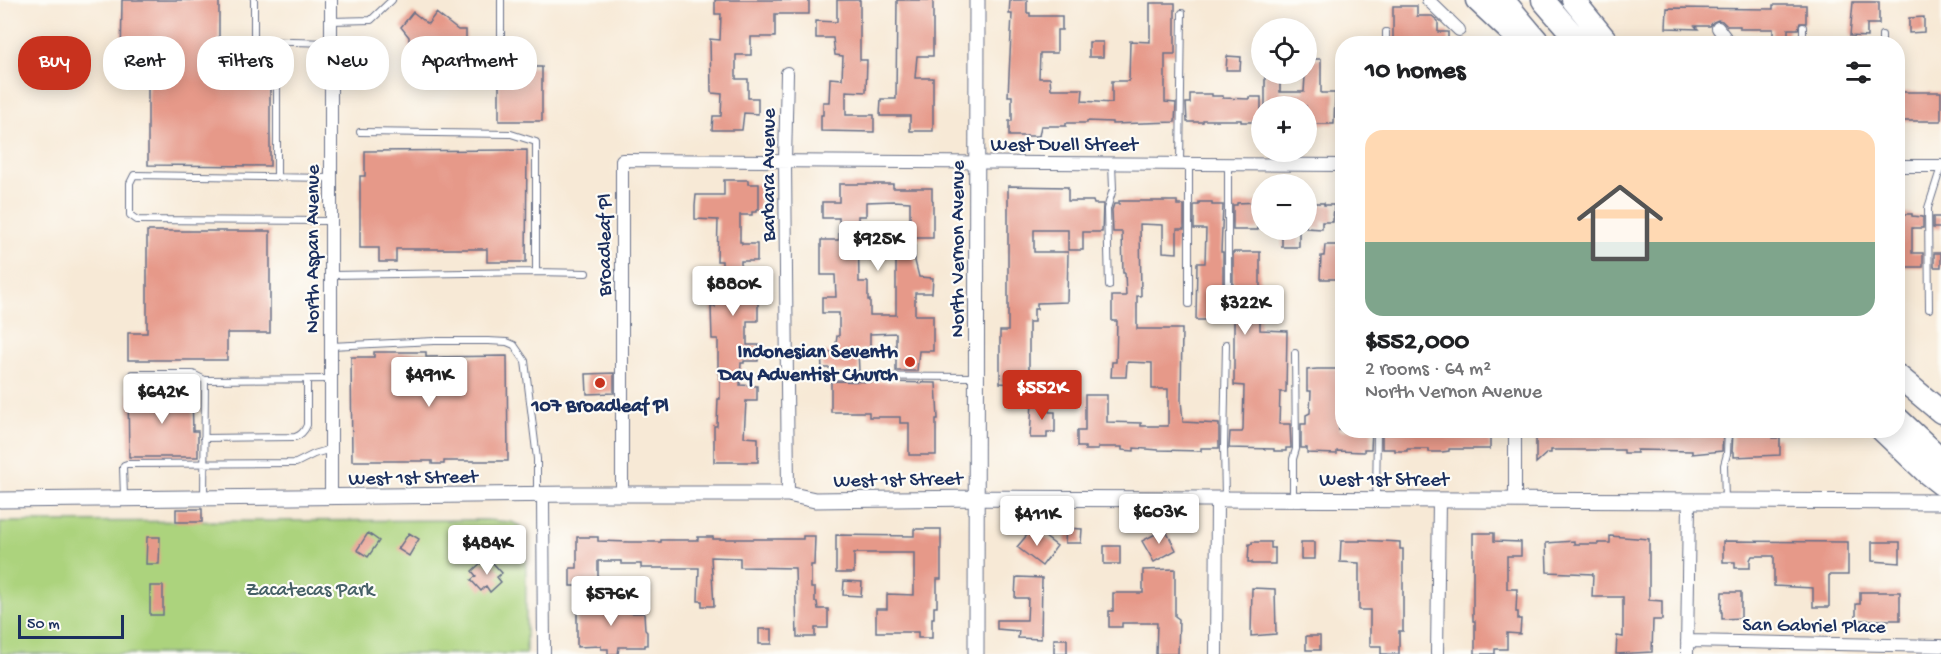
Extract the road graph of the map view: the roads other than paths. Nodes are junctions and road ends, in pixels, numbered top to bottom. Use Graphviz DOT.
graph roads {
  1 [pos="254,0"];
  2 [pos="331,0"];
  3 [pos="392,0"];
  4 [pos="501,0"];
  5 [pos="977,0"];
  6 [pos="1428,0"];
  7 [pos="1477,0"];
  8 [pos="1503,0"];
  9 [pos="1527,0"];
  10 [pos="1543,0"];
  11 [pos="1573,0"];
  12 [pos="1182,13"];
  13 [pos="331,21"];
  14 [pos="1803,27"];
  15 [pos="1718,28"];
  16 [pos="1459,30"];
  17 [pos="1386,32"];
  18 [pos="331,36"];
  19 [pos="501,36"];
  20 [pos="1386,36"];
  21 [pos="1515,36"];
  22 [pos="1533,36"];
  23 [pos="1558,36"];
  24 [pos="1574,36"];
  25 [pos="1602,36"];
  26 [pos="1724,36"];
  27 [pos="1803,36"];
  28 [pos="306,42"];
  29 [pos="787,73"];
  30 [pos="277,90"];
  31 [pos="331,90"];
  32 [pos="360,132"];
  33 [pos="785,161"];
  34 [pos="976,162"];
  35 [pos="1112,163"];
  36 [pos="1184,164"];
  37 [pos="1228,164"];
  38 [pos="1335,165"];
  39 [pos="1905,166"];
  40 [pos="1941,166"];
  41 [pos="277,177"];
  42 [pos="331,178"];
  43 [pos="331,221"];
  44 [pos="536,272"];
  45 [pos="586,273"];
  46 [pos="331,275"];
  47 [pos="1109,286"];
  48 [pos="1228,292"];
  49 [pos="1189,304"];
  50 [pos="1929,309"];
  51 [pos="1226,344"];
  52 [pos="331,346"];
  53 [pos="1295,353"];
  54 [pos="132,374"];
  55 [pos="787,376"];
  56 [pos="977,376"];
  57 [pos="1905,378"];
  58 [pos="331,379"];
  59 [pos="205,380"];
  60 [pos="307,380"];
  61 [pos="1905,380"];
  62 [pos="1941,399"];
  63 [pos="1941,412"];
  64 [pos="1905,415"];
  65 [pos="1905,427"];
  66 [pos="204,438"];
  67 [pos="1377,438"];
  68 [pos="1515,438"];
  69 [pos="1728,438"];
  70 [pos="1890,438"];
  71 [pos="331,449"];
  72 [pos="204,463"];
  73 [pos="1937,466"];
  74 [pos="622,494"];
  75 [pos="788,494"];
  76 [pos="540,495"];
  77 [pos="331,498"];
  78 [pos="977,498"];
  79 [pos="204,499"];
  80 [pos="1221,499"];
  81 [pos="1293,499"];
  82 [pos="0,500"];
  83 [pos="124,500"];
  84 [pos="1376,500"];
  85 [pos="1439,500"];
  86 [pos="1515,500"];
  87 [pos="1689,501"];
  88 [pos="1725,501"];
  89 [pos="1941,502"];
  90 [pos="1687,648"];
  91 [pos="1935,649"];
  92 [pos="544,654"];
  93 [pos="976,654"];
  94 [pos="1216,654"];
  95 [pos="1437,654"];
  1 -- 28 [label="lane"];
  2 -- 13 [label="street, North Aspan Avenue"];
  3 -- 13 [label="lane"];
  4 -- 19 [label="lane"];
  5 -- 34 [label="street, North Vernon Avenue"];
  6 -- 16 [label="street"];
  7 -- 21 [label="highway"];
  8 -- 22 [label="highway"];
  9 -- 23 [label="highway"];
  10 -- 24 [label="highway"];
  11 -- 25 [label="highway"];
  12 -- 36 [label="lane"];
  13 -- 18 [label="street, North Aspan Avenue"];
  14 -- 27 [label="lane"];
  15 -- 26 [label="street"];
  17 -- 20 [label="lane"];
  29 -- 33 [label="street, Barbara Avenue"];
  30 -- 41 [label="lane"];
  31 -- 42 [label="street, North Aspan Avenue"];
  32 -- 44 [label="lane"];
  33 -- 34 [label="street, West Duell Street"];
  33 -- 55 [label="street, Barbara Avenue"];
  33 -- 74 [label="street, Broadleaf Pl"];
  34 -- 35 [label="street, West Duell Street"];
  34 -- 56 [label="street, North Vernon Avenue"];
  35 -- 36 [label="street, West Duell Street"];
  35 -- 47 [label="lane"];
  36 -- 37 [label="street, West Duell Street"];
  36 -- 49 [label="lane"];
  37 -- 38 [label="street, West Duell Street"];
  37 -- 48 [label="lane"];
  39 -- 40 [label="street"];
  40 -- 50 [label="lane"];
  41 -- 42 [label="lane"];
  41 -- 43 [label="lane"];
  42 -- 43 [label="street, North Aspan Avenue"];
  43 -- 46 [label="street, North Aspan Avenue"];
  44 -- 45 [label="lane"];
  44 -- 46 [label="lane"];
  46 -- 52 [label="street, North Aspan Avenue"];
  51 -- 80 [label="lane"];
  52 -- 58 [label="street, North Aspan Avenue"];
  52 -- 76 [label="lane"];
  53 -- 81 [label="lane"];
  54 -- 59 [label="lane"];
  55 -- 56 [label="lane"];
  55 -- 75 [label="street, Barbara Avenue"];
  56 -- 78 [label="street, North Vernon Avenue"];
  57 -- 62 [label="highway"];
  58 -- 60 [label="lane"];
  58 -- 71 [label="street, North Aspan Avenue"];
  59 -- 60 [label="lane"];
  59 -- 66 [label="lane"];
  60 -- 66 [label="lane"];
  61 -- 63 [label="highway"];
  64 -- 73 [label="highway"];
  65 -- 73 [label="highway"];
  66 -- 72 [label="lane"];
  67 -- 84 [label="lane"];
  68 -- 86 [label="street"];
  69 -- 88 [label="lane"];
  70 -- 73 [label="highway"];
  71 -- 72 [label="lane"];
  71 -- 77 [label="street, North Aspan Avenue"];
  72 -- 79 [label="lane"];
  72 -- 83 [label="lane"];
  74 -- 75 [label="street, West 1st Street"];
  74 -- 76 [label="street, West 1st Street"];
  75 -- 78 [label="street, West 1st Street"];
  76 -- 77 [label="street, West 1st Street"];
  76 -- 92 [label="street"];
  77 -- 79 [label="street, West 1st Street"];
  78 -- 80 [label="street, West 1st Street"];
  78 -- 93 [label="street, North Vernon Avenue"];
  79 -- 83 [label="street, West 1st Street"];
  80 -- 81 [label="street, West 1st Street"];
  80 -- 94 [label="street"];
  81 -- 84 [label="street, West 1st Street"];
  82 -- 83 [label="street, West 1st Street"];
  84 -- 85 [label="street, West 1st Street"];
  85 -- 86 [label="street, West 1st Street"];
  85 -- 95 [label="street"];
  86 -- 87 [label="street, West 1st Street"];
  87 -- 88 [label="street, West 1st Street"];
  87 -- 90 [label="street"];
  88 -- 89 [label="street, West 1st Street"];
  90 -- 91 [label="street, San Gabriel Place"];
}
